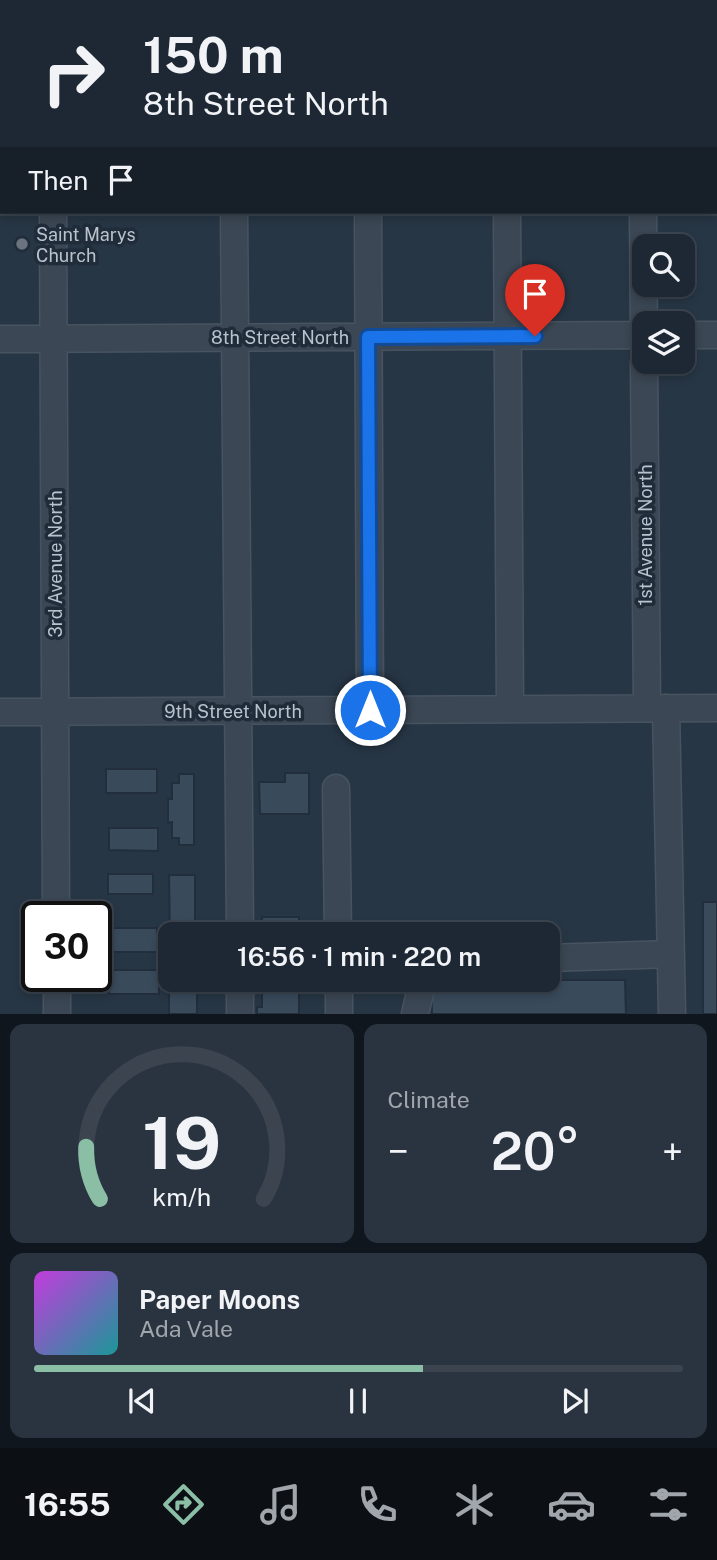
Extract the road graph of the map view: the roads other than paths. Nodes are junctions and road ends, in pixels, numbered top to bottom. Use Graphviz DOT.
graph roads {
  1 [pos="53,214"];
  2 [pos="234,214"];
  3 [pos="368,214"];
  4 [pos="507,214"];
  5 [pos="643,214"];
  6 [pos="644,311"];
  7 [pos="632,335"];
  8 [pos="695,335"];
  9 [pos="717,335"];
  10 [pos="508,336"];
  11 [pos="368,337"];
  12 [pos="54,338"];
  13 [pos="235,338"];
  14 [pos="0,339"];
  15 [pos="644,374"];
  16 [pos="656,708"];
  17 [pos="717,708"];
  18 [pos="510,709"];
  19 [pos="370,710"];
  20 [pos="238,711"];
  21 [pos="0,712"];
  22 [pos="55,712"];
  23 [pos="336,788"];
  24 [pos="56,901"];
  25 [pos="240,922"];
  26 [pos="338,922"];
  27 [pos="671,954"];
  28 [pos="560,958"];
  29 [pos="57,992"];
  30 [pos="240,992"];
  31 [pos="339,992"];
  32 [pos="420,992"];
  33 [pos="57,1014"];
  34 [pos="240,1014"];
  35 [pos="340,1014"];
  36 [pos="415,1014"];
  37 [pos="672,1014"];
  1 -- 12 [label="street, 3rd Avenue North"];
  2 -- 13 [label="street"];
  3 -- 11 [label="street"];
  4 -- 10 [label="street"];
  5 -- 6 [label="street"];
  7 -- 10 [label="street, 8th Street North"];
  8 -- 9 [label="street"];
  10 -- 11 [label="street, 8th Street North"];
  10 -- 18 [label="street"];
  11 -- 13 [label="street, 8th Street North"];
  11 -- 19 [label="street"];
  12 -- 13 [label="street, 8th Street North"];
  12 -- 14 [label="street, 8th Street North"];
  12 -- 22 [label="street, 3rd Avenue North"];
  13 -- 20 [label="street"];
  15 -- 16 [label="street, 1st Avenue North"];
  16 -- 17 [label="street, 9th Street North"];
  16 -- 18 [label="street, 9th Street North"];
  16 -- 27 [label="street, 1st Avenue North"];
  18 -- 19 [label="street, 9th Street North"];
  19 -- 20 [label="street, 9th Street North"];
  20 -- 22 [label="street, 9th Street North"];
  20 -- 25 [label="street"];
  21 -- 22 [label="street, 9th Street North"];
  22 -- 24 [label="street, 3rd Avenue North"];
  23 -- 26 [label="street"];
  27 -- 28 [label="street"];
  27 -- 37 [label="street, 1st Avenue North"];
  29 -- 33 [label="street"];
  30 -- 34 [label="street"];
  31 -- 35 [label="street"];
  32 -- 36 [label="street"];
}
